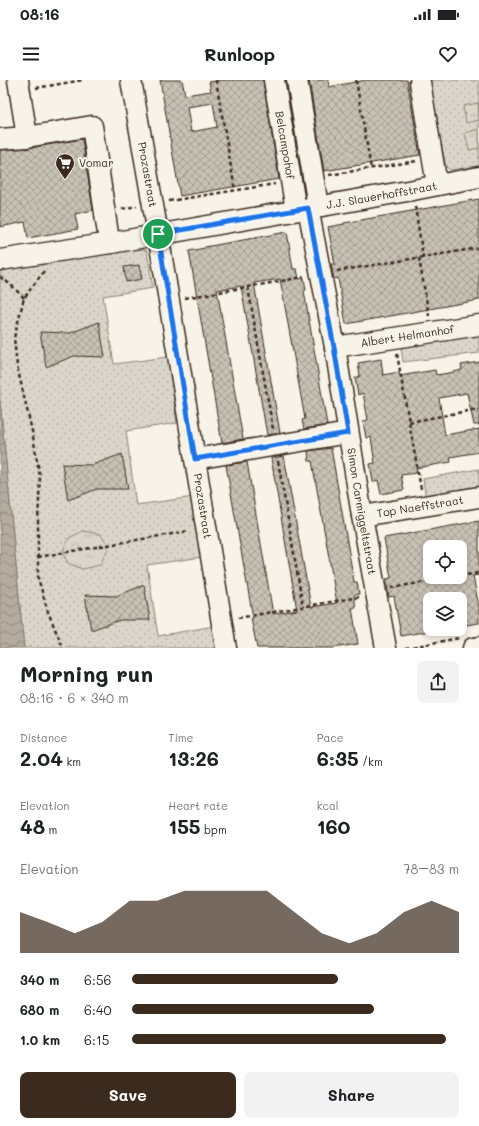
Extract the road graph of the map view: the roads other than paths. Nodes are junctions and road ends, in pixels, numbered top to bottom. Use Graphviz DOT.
graph roads {
  1 [pos="131,80"];
  2 [pos="274,80"];
  3 [pos="297,80"];
  4 [pos="420,82"];
  5 [pos="18,86"];
  6 [pos="27,137"];
  7 [pos="0,140"];
  8 [pos="479,177"];
  9 [pos="437,185"];
  10 [pos="307,208"];
  11 [pos="158,234"];
  12 [pos="111,243"];
  13 [pos="0,260"];
  14 [pos="479,325"];
  15 [pos="334,347"];
  16 [pos="348,433"];
  17 [pos="195,459"];
  18 [pos="479,497"];
  19 [pos="362,516"];
  20 [pos="226,648"];
  21 [pos="386,648"];
  1 -- 11 [label="street, Prozastraat"];
  2 -- 10 [label="street, Belcampohof"];
  3 -- 10 [label="street, Belcampohof"];
  4 -- 9 [label="street"];
  5 -- 6 [label="street"];
  6 -- 7 [label="street"];
  6 -- 12 [label="street"];
  8 -- 9 [label="street, J.J. Slauerhoffstraat"];
  9 -- 10 [label="street, J.J. Slauerhoffstraat"];
  10 -- 11 [label="street, J.J. Slauerhoffstraat"];
  10 -- 15 [label="street, Simon Carmiggeltstraat"];
  11 -- 12 [label="street, J.J. Slauerhoffstraat"];
  11 -- 17 [label="street, Prozastraat"];
  12 -- 13 [label="street, J.J. Slauerhoffstraat"];
  14 -- 15 [label="street, Albert Helmanhof"];
  15 -- 16 [label="street, Simon Carmiggeltstraat"];
  16 -- 17 [label="street"];
  16 -- 19 [label="street, Simon Carmiggeltstraat"];
  17 -- 20 [label="street, Prozastraat"];
  18 -- 19 [label="street, Top Naeffstraat"];
  19 -- 21 [label="street, Simon Carmiggeltstraat"];
}
